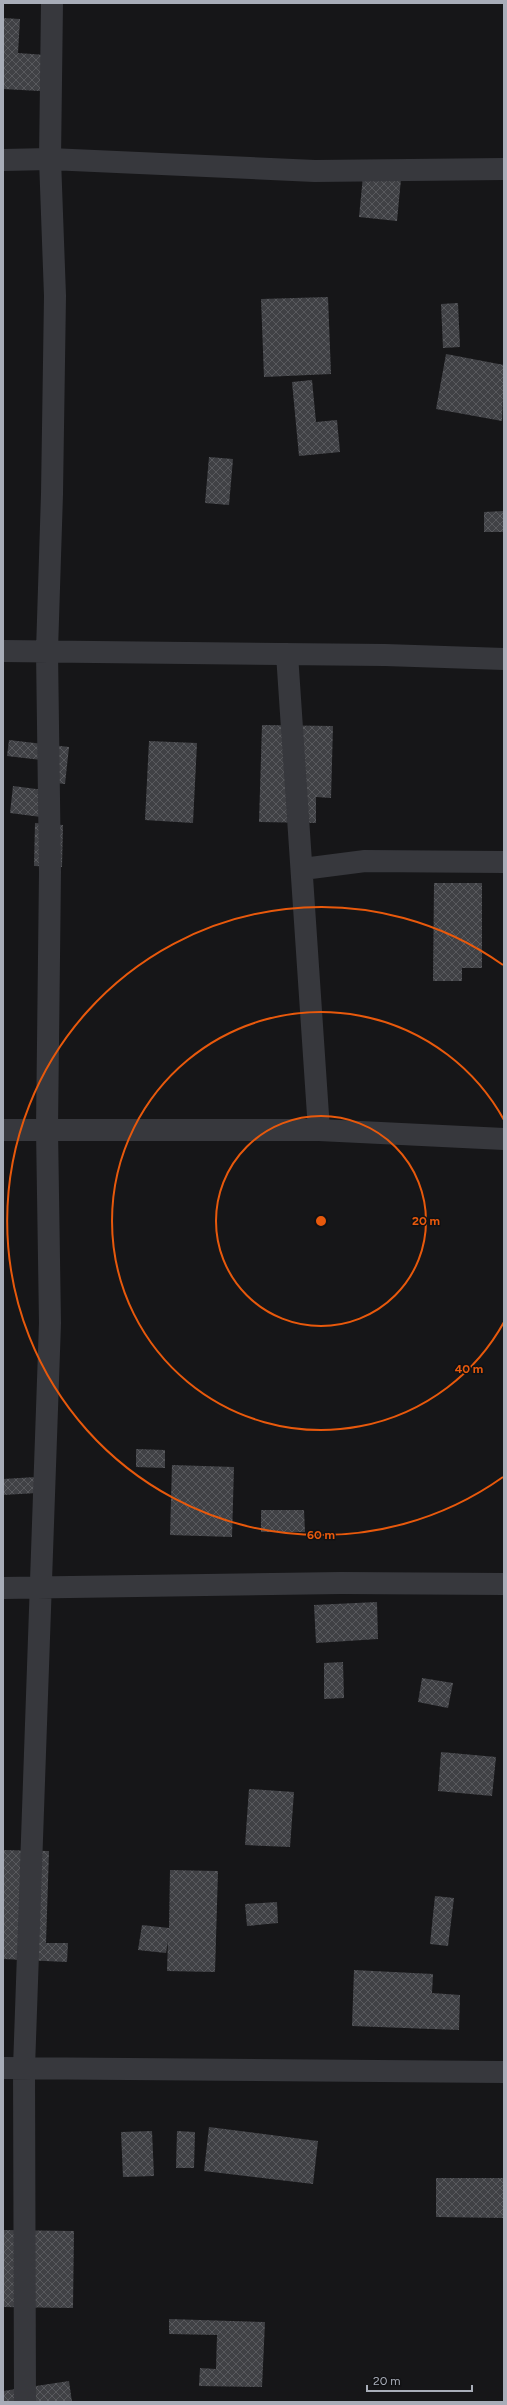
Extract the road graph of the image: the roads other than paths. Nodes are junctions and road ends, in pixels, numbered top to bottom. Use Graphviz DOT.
graph roads {
  1 [pos="52,3"];
  2 [pos="50,159"];
  3 [pos="3,160"];
  4 [pos="504,169"];
  5 [pos="3,651"];
  6 [pos="47,651"];
  7 [pos="287,654"];
  8 [pos="504,659"];
  9 [pos="504,862"];
  10 [pos="303,869"];
  11 [pos="47,1129"];
  12 [pos="3,1130"];
  13 [pos="319,1130"];
  14 [pos="504,1139"];
  15 [pos="504,1584"];
  16 [pos="3,1588"];
  17 [pos="41,1588"];
  18 [pos="3,2068"];
  19 [pos="24,2068"];
  20 [pos="504,2072"];
  21 [pos="25,2402"];
  1 -- 2 [label="street"];
  2 -- 3 [label="street"];
  2 -- 4 [label="street"];
  2 -- 6 [label="street"];
  5 -- 6 [label="street"];
  6 -- 7 [label="street"];
  6 -- 11 [label="street"];
  7 -- 8 [label="street"];
  7 -- 10 [label="street"];
  9 -- 10 [label="street"];
  10 -- 13 [label="street"];
  11 -- 12 [label="street"];
  11 -- 13 [label="street"];
  11 -- 17 [label="street"];
  13 -- 14 [label="street"];
  15 -- 17 [label="street"];
  16 -- 17 [label="street"];
  17 -- 19 [label="street"];
  18 -- 19 [label="street"];
  19 -- 20 [label="street"];
  19 -- 21 [label="street"];
}
